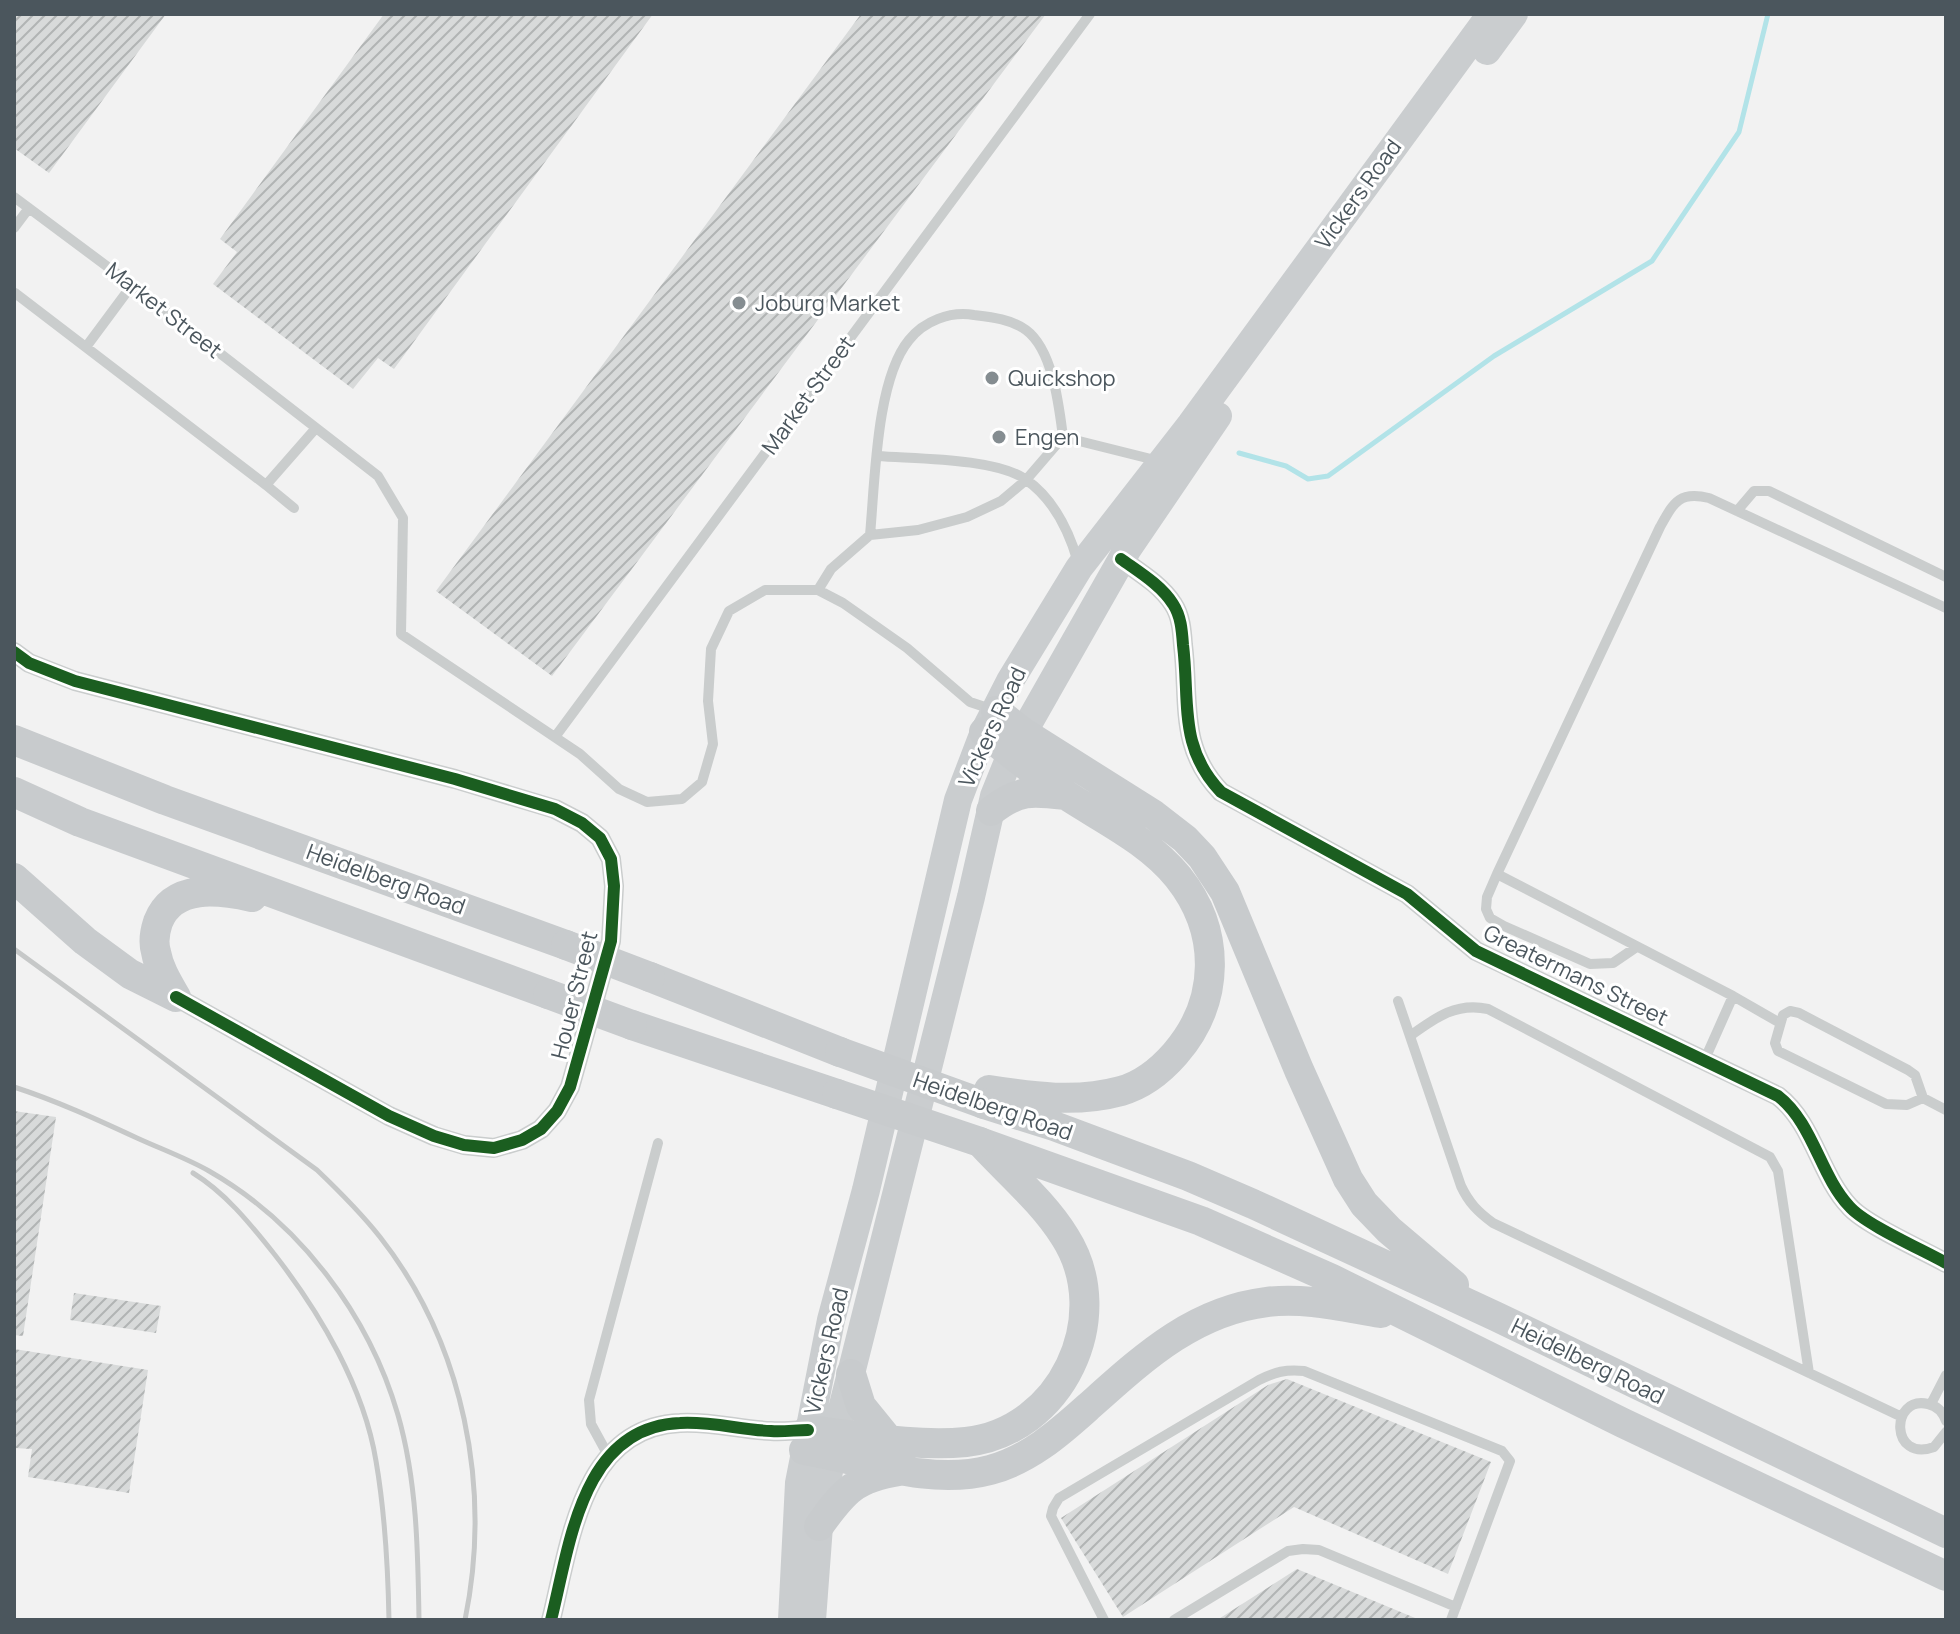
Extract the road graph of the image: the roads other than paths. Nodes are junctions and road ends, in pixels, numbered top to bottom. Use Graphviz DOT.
graph roads {
  1 [pos="1090,14"];
  2 [pos="1491,14"];
  3 [pos="1514,14"];
  4 [pos="14,197"];
  5 [pos="29,208"];
  6 [pos="14,228"];
  7 [pos="132,285"];
  8 [pos="15,293"];
  9 [pos="86,347"];
  10 [pos="316,428"];
  11 [pos="1063,437"];
  12 [pos="878,456"];
  13 [pos="1160,461"];
  14 [pos="1026,480"];
  15 [pos="266,485"];
  16 [pos="294,508"];
  17 [pos="1737,511"];
  18 [pos="870,535"];
  19 [pos="1121,559"];
  20 [pos="1079,568"];
  21 [pos="1946,577"];
  22 [pos="818,590"];
  23 [pos="1946,608"];
  24 [pos="14,652"];
  25 [pos="981,716"];
  26 [pos="555,737"];
  27 [pos="14,740"];
  28 [pos="1017,744"];
  29 [pos="14,792"];
  30 [pos="1066,795"];
  31 [pos="991,811"];
  32 [pos="1497,874"];
  33 [pos="14,878"];
  34 [pos="348,918"];
  35 [pos="1635,948"];
  36 [pos="1733,996"];
  37 [pos="176,997"];
  38 [pos="1398,1001"];
  39 [pos="1780,1023"];
  40 [pos="1410,1036"];
  41 [pos="1705,1059"];
  42 [pos="981,1096"];
  43 [pos="1923,1098"];
  44 [pos="1946,1110"];
  45 [pos="980,1142"];
  46 [pos="658,1143"];
  47 [pos="1946,1263"];
  48 [pos="1495,1316"];
  49 [pos="1415,1319"];
  50 [pos="1809,1373"];
  51 [pos="851,1374"];
  52 [pos="1946,1375"];
  53 [pos="1931,1404"];
  54 [pos="1902,1417"];
  55 [pos="1946,1421"];
  56 [pos="1946,1435"];
  57 [pos="887,1438"];
  58 [pos="820,1442"];
  59 [pos="609,1457"];
  60 [pos="908,1470"];
  61 [pos="819,1526"];
  62 [pos="1946,1533"];
  63 [pos="1946,1576"];
  64 [pos="1456,1607"];
  65 [pos="551,1620"];
  66 [pos="792,1620"];
  67 [pos="812,1620"];
  68 [pos="1104,1620"];
  69 [pos="1174,1620"];
  70 [pos="1451,1620"];
  1 -- 26 [label="lane, Market Street"];
  2 -- 13 [label="main road, Vickers Road"];
  3 -- 19 [label="main road, Vickers Road"];
  4 -- 5 [label="lane, Market Street"];
  5 -- 6 [label="lane"];
  5 -- 7 [label="lane, Market Street"];
  7 -- 9 [label="lane"];
  7 -- 10 [label="lane, Market Street"];
  8 -- 9 [label="lane"];
  9 -- 15 [label="lane"];
  10 -- 15 [label="lane"];
  10 -- 26 [label="lane, Market Street"];
  11 -- 12 [label="lane"];
  11 -- 13 [label="lane"];
  11 -- 14 [label="lane"];
  12 -- 14 [label="lane"];
  12 -- 18 [label="lane"];
  13 -- 20 [label="main road, Vickers Road"];
  14 -- 18 [label="lane"];
  14 -- 20 [label="lane"];
  15 -- 16 [label="lane"];
  17 -- 21 [label="lane"];
  17 -- 23 [label="lane"];
  17 -- 32 [label="lane"];
  18 -- 22 [label="lane"];
  19 -- 28 [label="main road, Vickers Road"];
  19 -- 41 [label="street, Greatermans Street"];
  20 -- 25 [label="main road, Vickers Road"];
  22 -- 25 [label="lane, Market Street"];
  22 -- 26 [label="lane, Market Street"];
  24 -- 37 [label="street, Houer Street"];
  25 -- 28 [label="main road"];
  25 -- 58 [label="main road, Vickers Road"];
  27 -- 42 [label="main road, Heidelberg Road, bridge"];
  28 -- 30 [label="main road"];
  28 -- 31 [label="main road, Vickers Road"];
  28 -- 48 [label="main road"];
  29 -- 34 [label="main road, Heidelberg Road"];
  30 -- 31 [label="main road"];
  30 -- 42 [label="main road"];
  31 -- 51 [label="main road, Vickers Road"];
  32 -- 35 [label="lane"];
  32 -- 35 [label="lane"];
  33 -- 37 [label="main road"];
  34 -- 37 [label="main road"];
  34 -- 45 [label="main road, Heidelberg Road, bridge"];
  35 -- 36 [label="lane"];
  36 -- 39 [label="lane"];
  36 -- 41 [label="lane"];
  38 -- 40 [label="lane"];
  39 -- 43 [label="lane"];
  39 -- 43 [label="lane"];
  40 -- 50 [label="lane"];
  40 -- 50 [label="lane"];
  41 -- 47 [label="street, Greatermans Street"];
  42 -- 48 [label="main road, Heidelberg Road"];
  43 -- 44 [label="lane"];
  45 -- 49 [label="main road, Heidelberg Road"];
  45 -- 57 [label="main road"];
  46 -- 59 [label="lane"];
  48 -- 62 [label="main road, Heidelberg Road"];
  49 -- 60 [label="main road"];
  49 -- 63 [label="main road, Heidelberg Road"];
  50 -- 54 [label="lane"];
  51 -- 57 [label="main road"];
  51 -- 58 [label="main road, Vickers Road"];
  52 -- 53 [label="lane"];
  53 -- 54 [label="lane"];
  53 -- 55 [label="lane"];
  54 -- 56 [label="lane"];
  57 -- 58 [label="main road"];
  58 -- 59 [label="street"];
  58 -- 60 [label="main road"];
  58 -- 61 [label="main road, Vickers Road"];
  58 -- 66 [label="main road, Vickers Road"];
  59 -- 65 [label="street"];
  60 -- 61 [label="main road"];
  61 -- 67 [label="main road, Vickers Road"];
  64 -- 68 [label="lane"];
  64 -- 69 [label="lane"];
  64 -- 70 [label="lane"];
}
